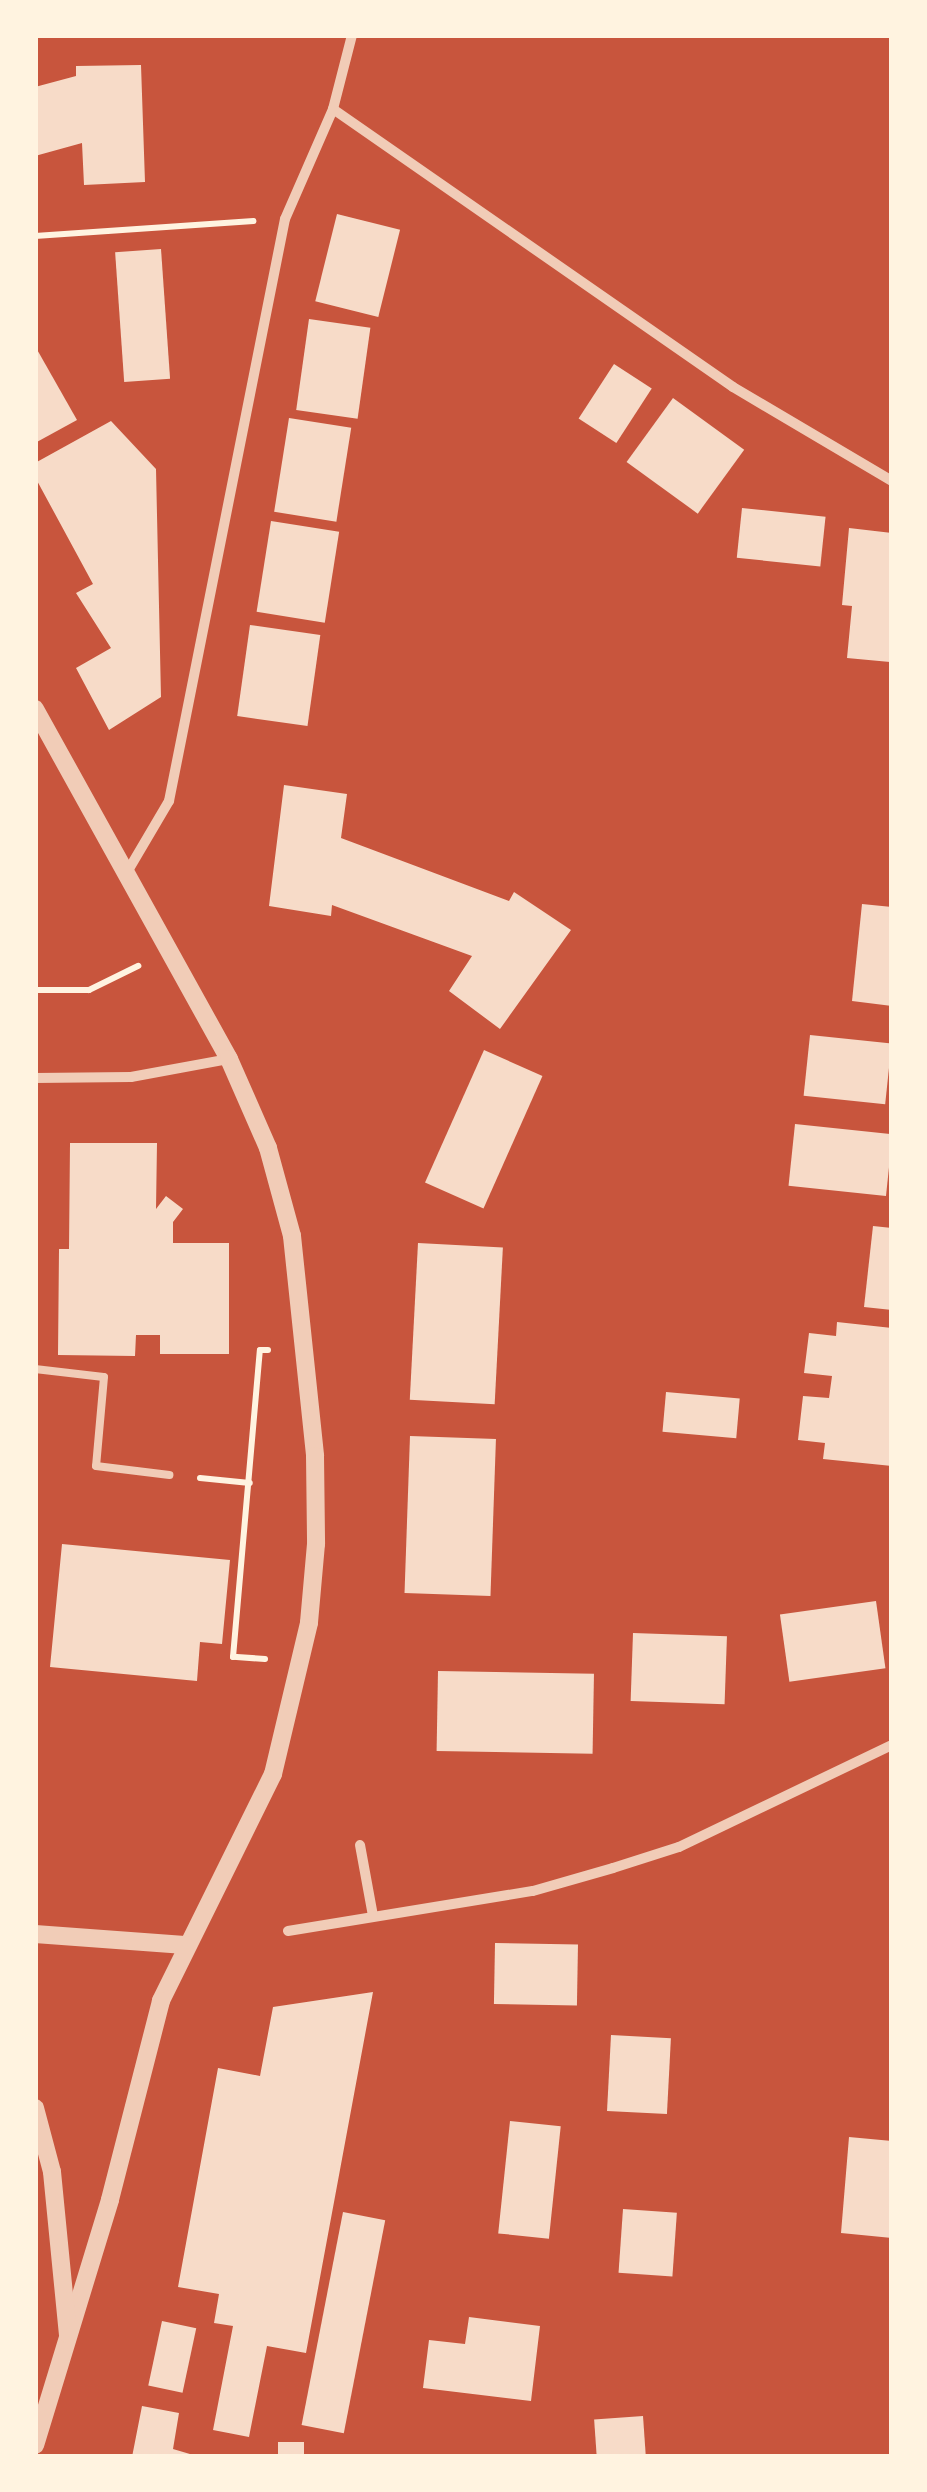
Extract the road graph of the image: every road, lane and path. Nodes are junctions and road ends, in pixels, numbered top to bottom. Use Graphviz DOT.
graph roads {
  1 [pos="352,35"];
  2 [pos="333,109"];
  3 [pos="284,219"];
  4 [pos="35,236"];
  5 [pos="892,481"];
  6 [pos="35,709"];
  7 [pos="126,874"];
  8 [pos="169,950"];
  9 [pos="35,990"];
  10 [pos="229,1059"];
  11 [pos="35,1078"];
  12 [pos="304,1352"];
  13 [pos="35,1369"];
  14 [pos="168,1475"];
  15 [pos="250,1484"];
  16 [pos="302,1662"];
  17 [pos="892,1746"];
  18 [pos="360,1845"];
  19 [pos="373,1916"];
  20 [pos="288,1930"];
  21 [pos="35,1934"];
  22 [pos="184,1945"];
  23 [pos="35,2108"];
  24 [pos="69,2344"];
  25 [pos="35,2445"];
  1 -- 2 [label="street"];
  2 -- 3 [label="street"];
  2 -- 5 [label="street"];
  3 -- 4 [label="path"];
  3 -- 7 [label="street"];
  6 -- 7 [label="street"];
  7 -- 8 [label="street"];
  8 -- 9 [label="path"];
  8 -- 10 [label="street"];
  10 -- 11 [label="street"];
  10 -- 12 [label="street"];
  12 -- 15 [label="path"];
  12 -- 16 [label="street"];
  13 -- 14 [label="lane"];
  14 -- 15 [label="path"];
  15 -- 16 [label="path"];
  16 -- 22 [label="street"];
  17 -- 19 [label="street"];
  18 -- 19 [label="street"];
  19 -- 20 [label="street"];
  21 -- 22 [label="street"];
  22 -- 24 [label="street"];
  23 -- 24 [label="street"];
  24 -- 25 [label="street"];
}
